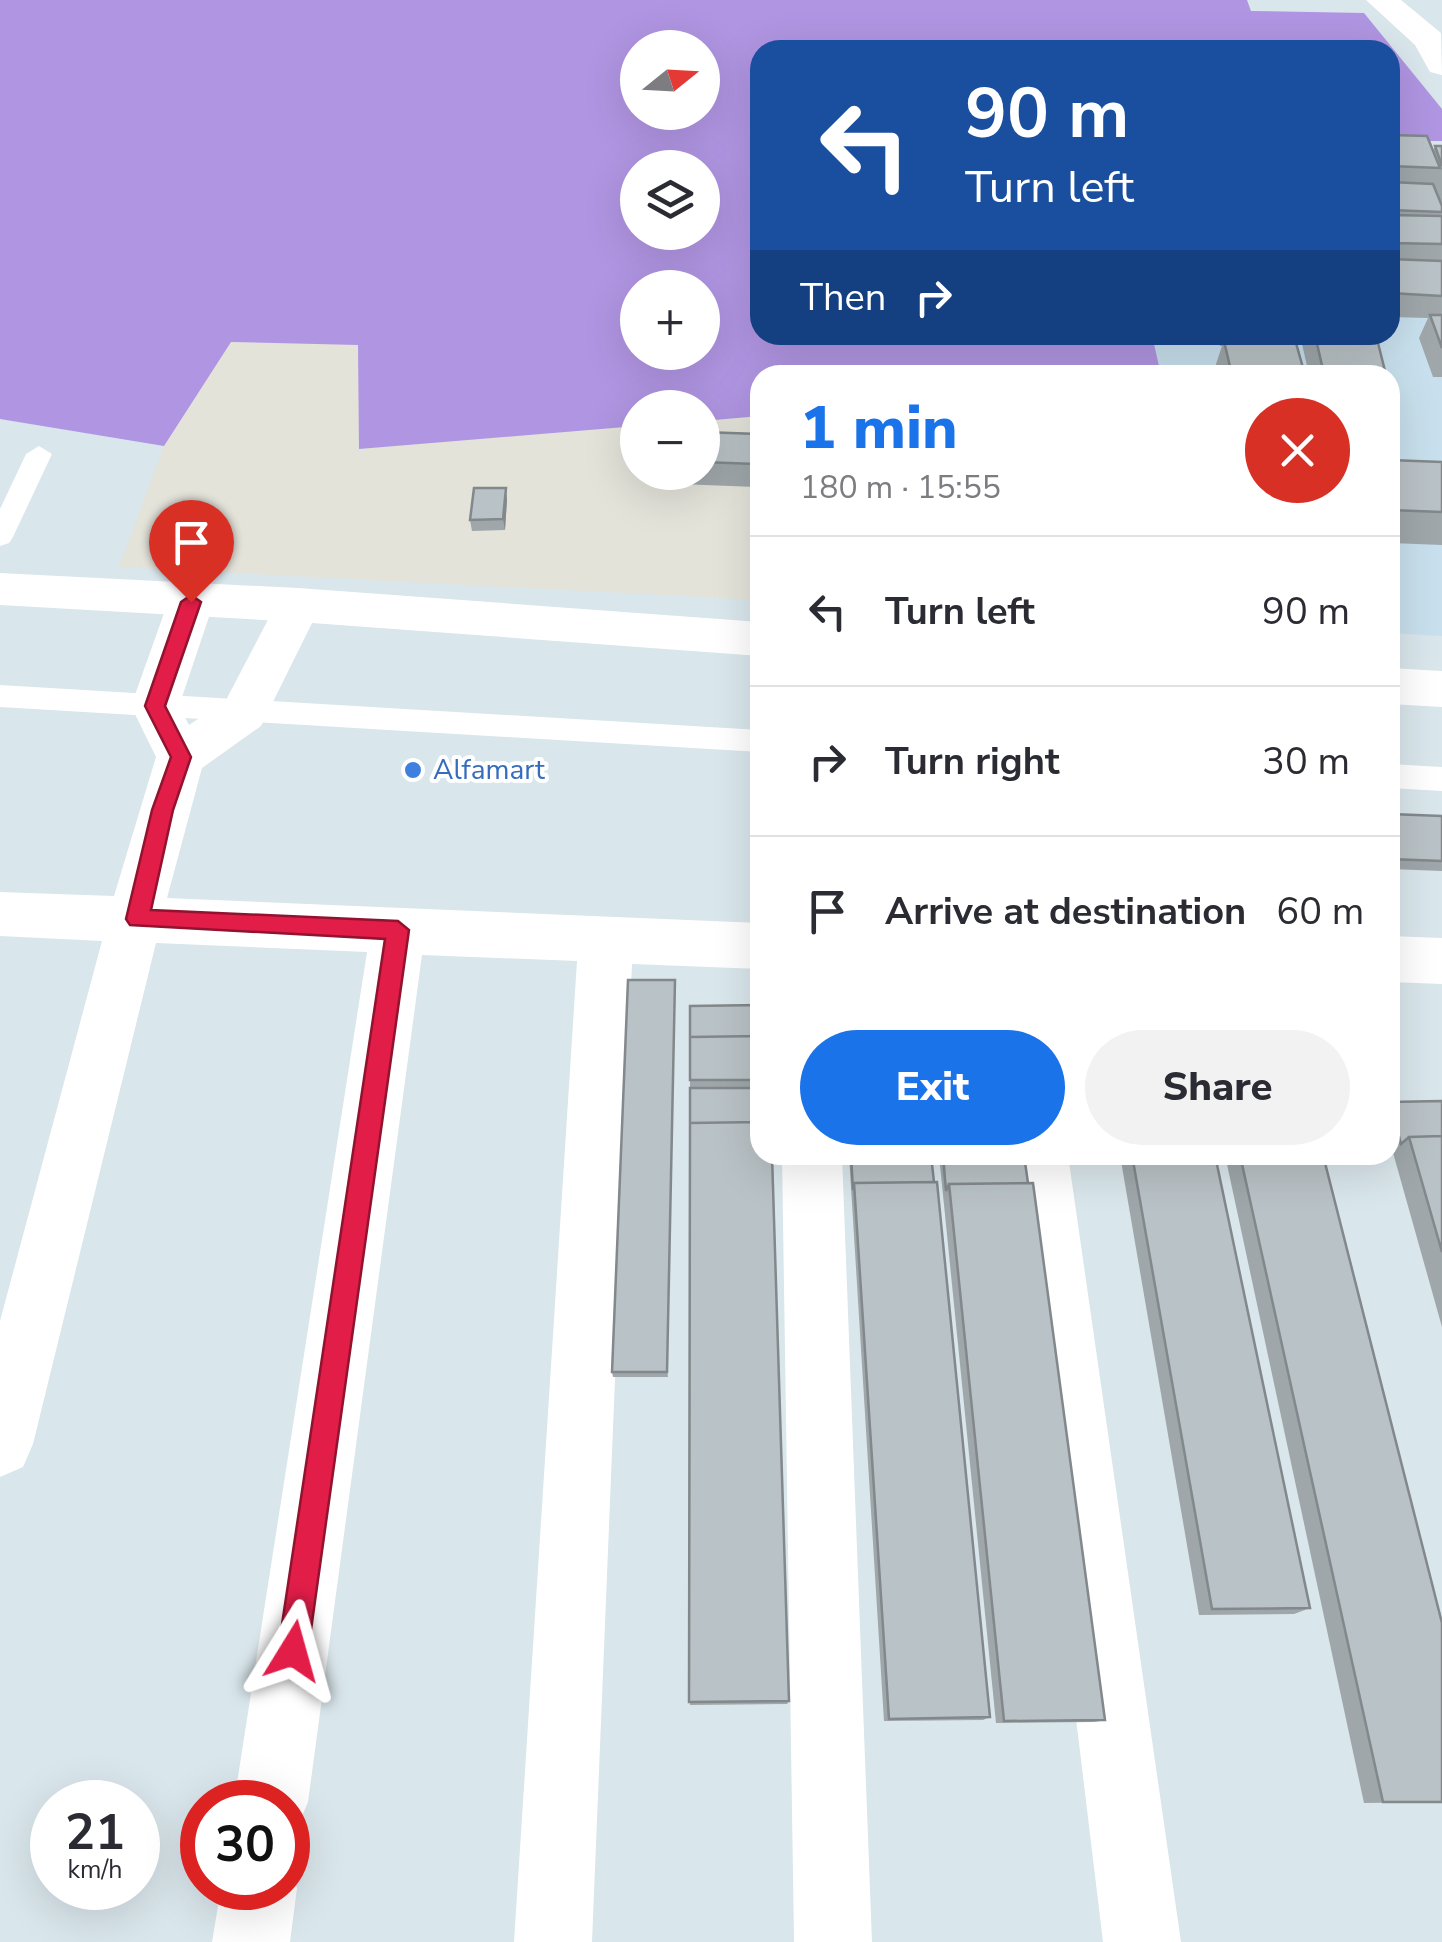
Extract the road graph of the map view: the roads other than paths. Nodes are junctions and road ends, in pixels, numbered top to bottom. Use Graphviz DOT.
graph roads {
  1 [pos="1382,0"];
  2 [pos="1442,65"];
  3 [pos="39,454"];
  4 [pos="0,536"];
  5 [pos="0,588"];
  6 [pos="191,602"];
  7 [pos="298,606"];
  8 [pos="750,639"];
  9 [pos="0,696"];
  10 [pos="155,706"];
  11 [pos="244,713"];
  12 [pos="750,740"];
  13 [pos="181,757"];
  14 [pos="1400,777"];
  15 [pos="1442,779"];
  16 [pos="0,914"];
  17 [pos="138,919"];
  18 [pos="398,930"];
  19 [pos="606,939"];
  20 [pos="750,946"];
  21 [pos="1400,960"];
  22 [pos="1442,960"];
  23 [pos="812,1165"];
  24 [pos="1039,1165"];
  25 [pos="0,1444"];
  26 [pos="274,1780"];
  27 [pos="256,1910"];
  28 [pos="251,1942"];
  29 [pos="553,1942"];
  30 [pos="834,1942"];
  31 [pos="1142,1942"];
  1 -- 2 [label="street"];
  3 -- 4 [label="lane"];
  5 -- 6 [label="street"];
  6 -- 7 [label="street"];
  6 -- 10 [label="street"];
  7 -- 8 [label="street"];
  7 -- 11 [label="street"];
  9 -- 10 [label="lane"];
  10 -- 11 [label="lane"];
  10 -- 13 [label="street"];
  11 -- 12 [label="lane"];
  11 -- 13 [label="street"];
  13 -- 17 [label="street"];
  14 -- 15 [label="lane"];
  16 -- 17 [label="street"];
  17 -- 18 [label="street"];
  17 -- 25 [label="street"];
  18 -- 19 [label="street"];
  18 -- 26 [label="street"];
  19 -- 20 [label="street"];
  19 -- 29 [label="street"];
  21 -- 22 [label="street"];
  23 -- 30 [label="street"];
  24 -- 31 [label="street"];
  27 -- 28 [label="street"];
}
